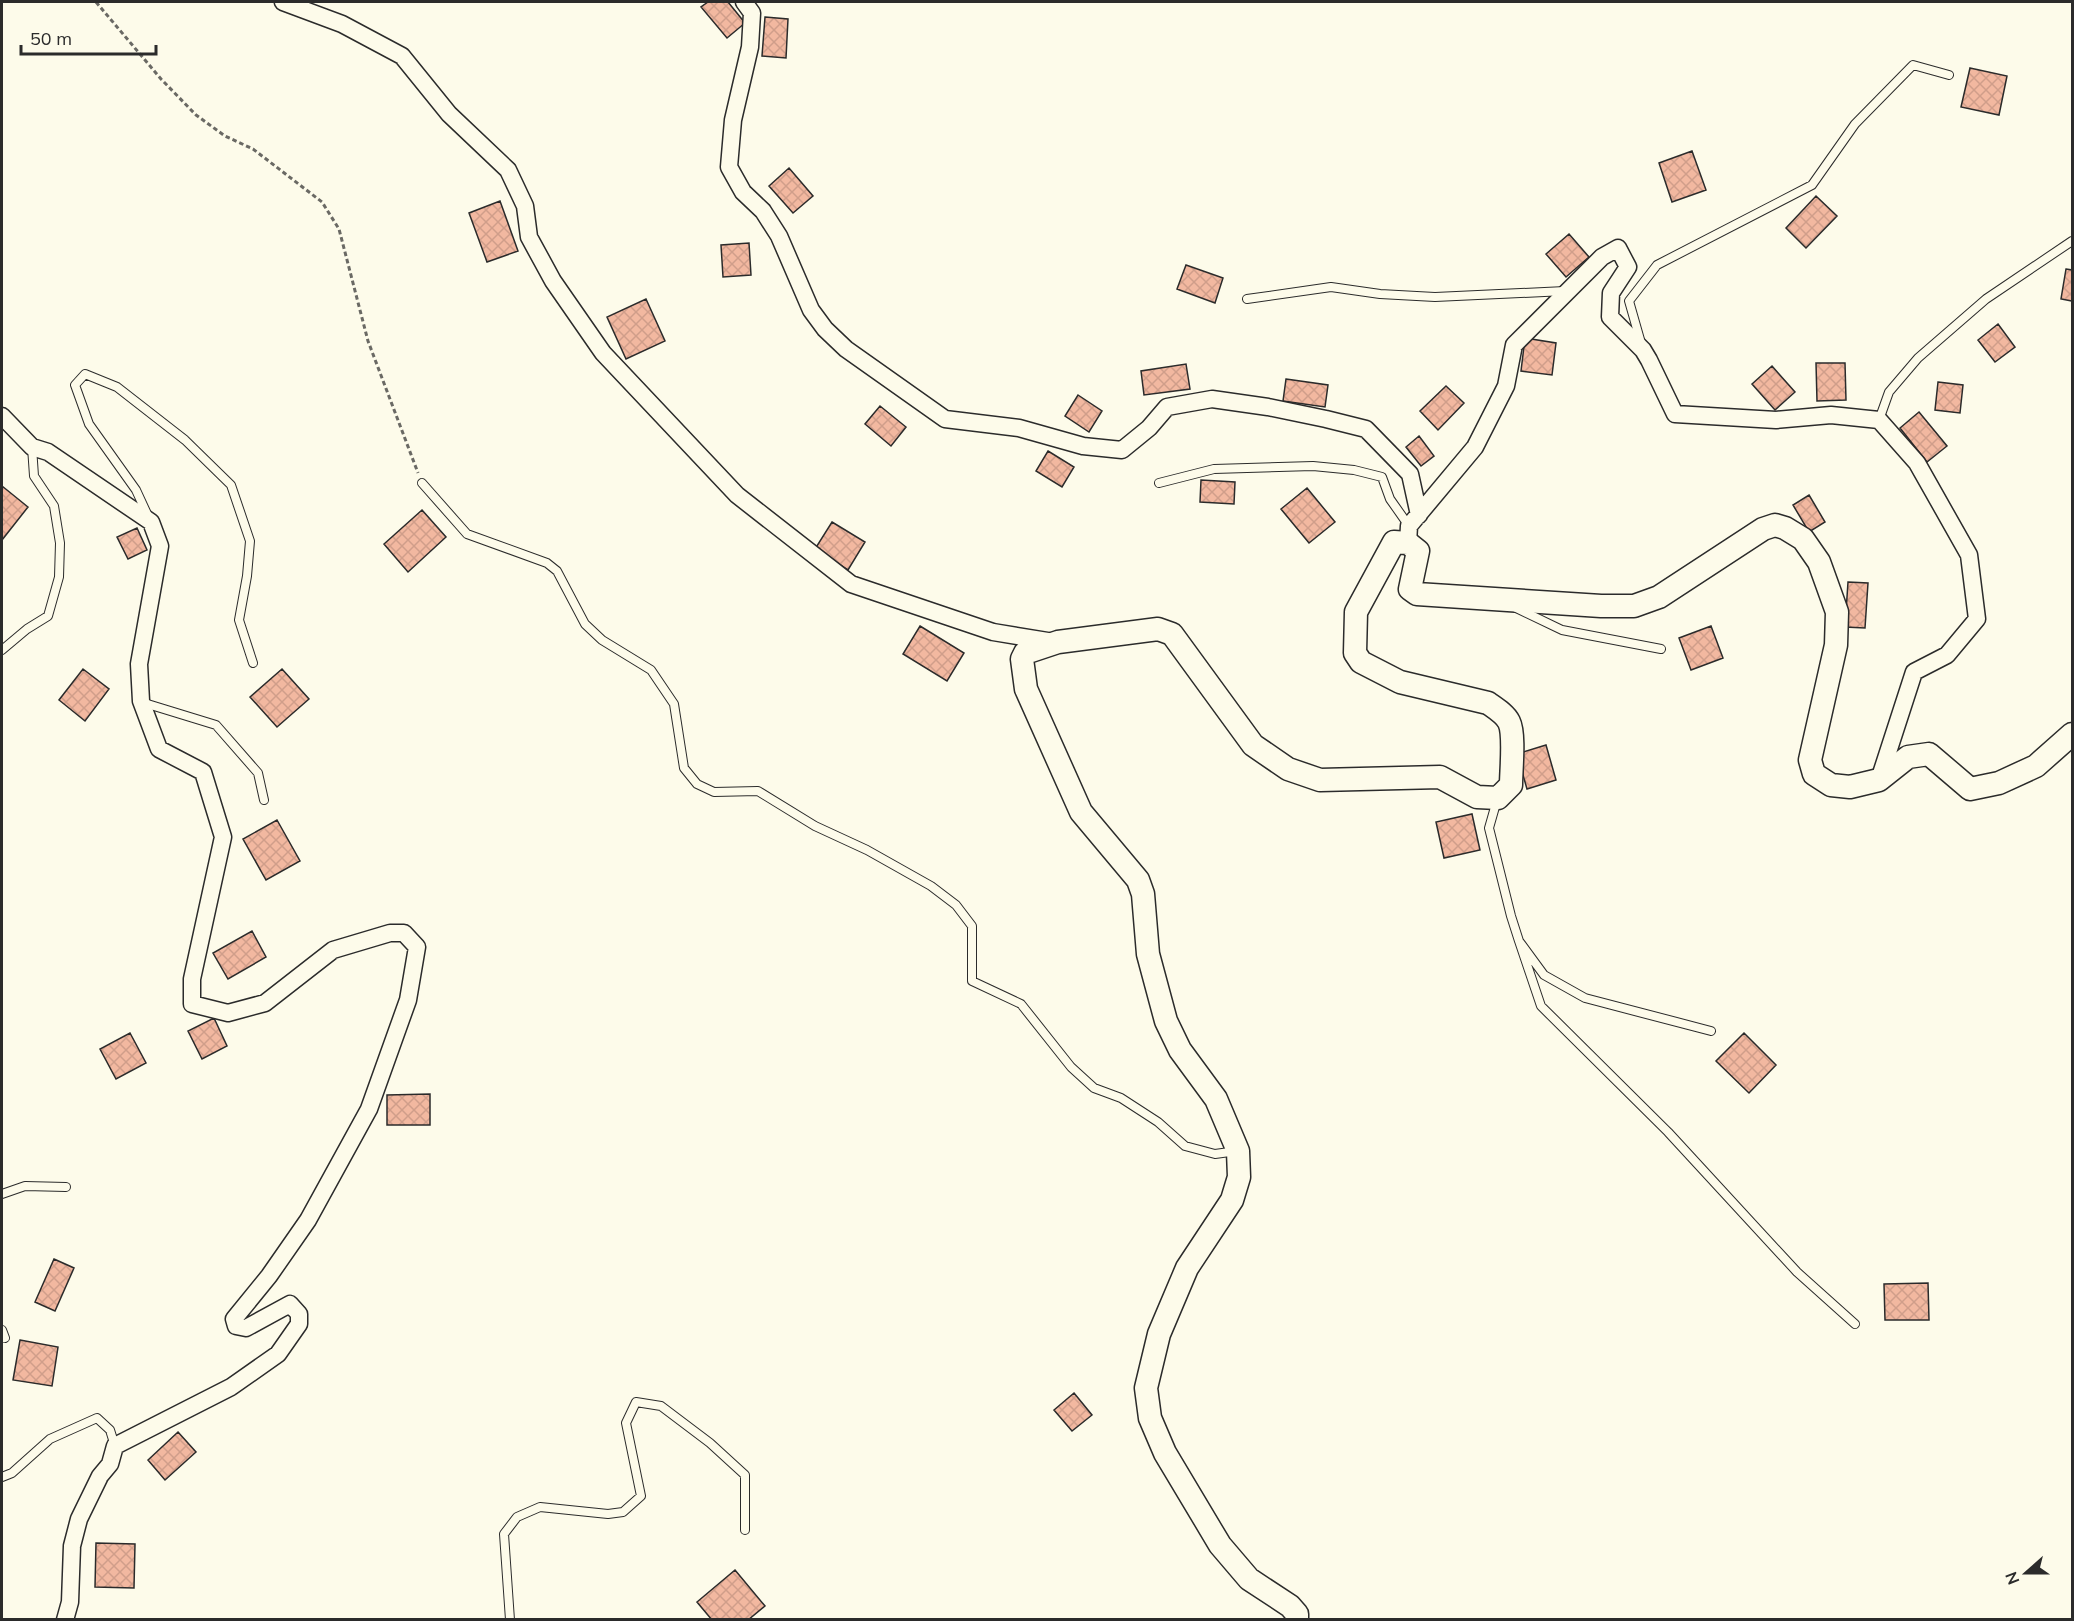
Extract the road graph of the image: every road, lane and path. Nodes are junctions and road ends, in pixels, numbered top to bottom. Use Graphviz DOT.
graph roads {
  1 [pos="96,2"];
  2 [pos="283,2"];
  3 [pos="744,2"];
  4 [pos="1950,75"];
  5 [pos="2073,241"];
  6 [pos="1568,291"];
  7 [pos="1247,299"];
  8 [pos="1642,350"];
  9 [pos="2,416"];
  10 [pos="1879,420"];
  11 [pos="32,447"];
  12 [pos="422,483"];
  13 [pos="1159,483"];
  14 [pos="151,522"];
  15 [pos="1412,528"];
  16 [pos="1498,599"];
  17 [pos="1058,642"];
  18 [pos="1660,649"];
  19 [pos="2,650"];
  20 [pos="253,663"];
  21 [pos="141,701"];
  22 [pos="2064,745"];
  23 [pos="1879,780"];
  24 [pos="1498,798"];
  25 [pos="264,800"];
  26 [pos="1519,941"];
  27 [pos="1711,1031"];
  28 [pos="1238,1151"];
  29 [pos="66,1187"];
  30 [pos="2,1194"];
  31 [pos="1855,1324"];
  32 [pos="115,1446"];
  33 [pos="2,1477"];
  34 [pos="745,1530"];
  35 [pos="65,1620"];
  36 [pos="510,1620"];
  37 [pos="1298,1620"];
  1 -- 12 [label="path"];
  2 -- 17 [label="street"];
  3 -- 15 [label="street"];
  4 -- 8 [label="lane"];
  5 -- 10 [label="lane"];
  6 -- 7 [label="lane"];
  6 -- 8 [label="street"];
  6 -- 15 [label="street"];
  8 -- 10 [label="street"];
  9 -- 11 [label="street"];
  10 -- 23 [label="street"];
  11 -- 14 [label="street"];
  11 -- 19 [label="lane"];
  12 -- 28 [label="lane"];
  13 -- 15 [label="lane"];
  14 -- 20 [label="lane"];
  14 -- 21 [label="street"];
  15 -- 16 [label="street"];
  15 -- 24 [label="street"];
  16 -- 18 [label="lane"];
  16 -- 23 [label="street"];
  17 -- 24 [label="street"];
  17 -- 28 [label="street"];
  21 -- 25 [label="lane"];
  21 -- 32 [label="street"];
  22 -- 23 [label="street"];
  24 -- 26 [label="lane"];
  26 -- 27 [label="lane"];
  26 -- 31 [label="lane"];
  28 -- 37 [label="street"];
  29 -- 30 [label="lane"];
  32 -- 33 [label="lane"];
  32 -- 35 [label="street"];
  34 -- 36 [label="lane"];
}
